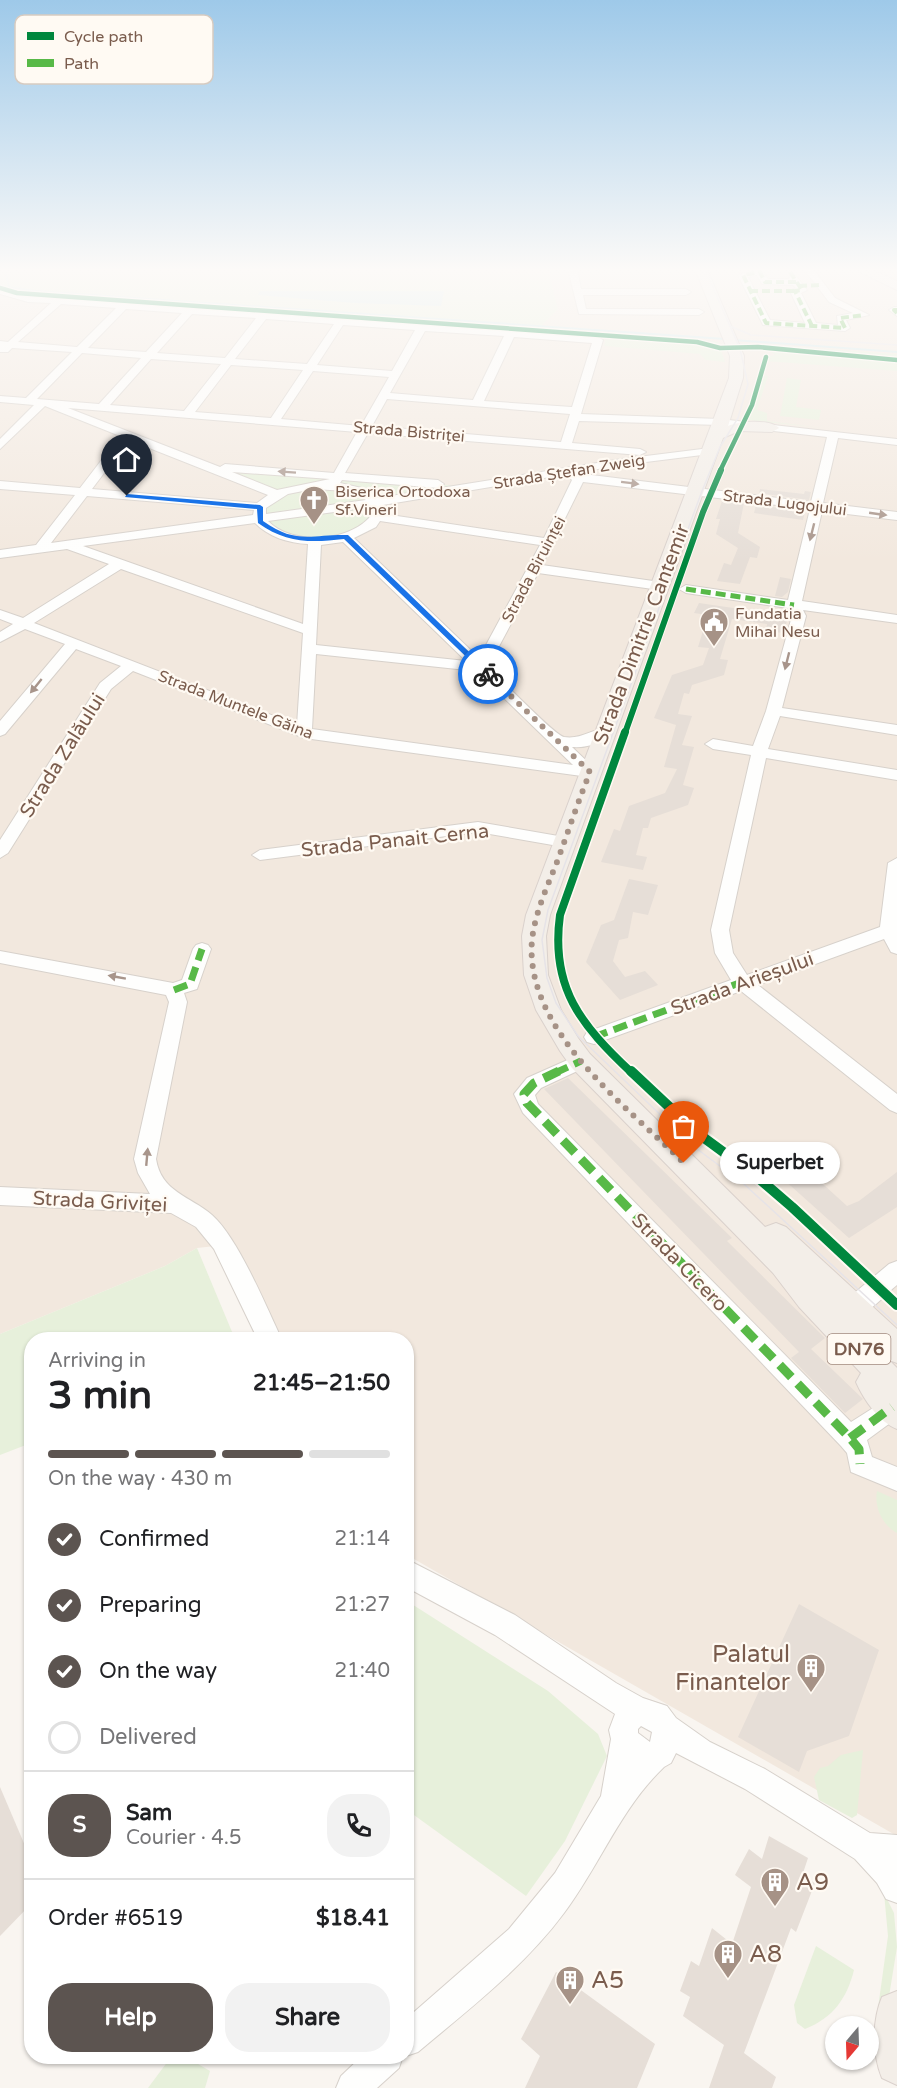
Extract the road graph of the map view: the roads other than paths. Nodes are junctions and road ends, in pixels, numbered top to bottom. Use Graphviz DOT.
graph roads {
  1 [pos="64,366"];
  2 [pos="139,366"];
  3 [pos="224,366"];
  4 [pos="301,366"];
  5 [pos="399,366"];
  6 [pos="495,366"];
  7 [pos="590,366"];
  8 [pos="738,366"];
  9 [pos="309,367"];
  10 [pos="395,374"];
  11 [pos="384,396"];
  12 [pos="0,399"];
  13 [pos="29,401"];
  14 [pos="728,401"];
  15 [pos="43,402"];
  16 [pos="477,403"];
  17 [pos="102,407"];
  18 [pos="188,413"];
  19 [pos="575,414"];
  20 [pos="275,420"];
  21 [pos="367,428"];
  22 [pos="772,428"];
  23 [pos="834,434"];
  24 [pos="126,436"];
  25 [pos="716,436"];
  26 [pos="897,441"];
  27 [pos="566,445"];
  28 [pos="0,446"];
  29 [pos="614,449"];
  30 [pos="674,455"];
  31 [pos="622,462"];
  32 [pos="602,465"];
  33 [pos="202,466"];
  34 [pos="530,477"];
  35 [pos="579,477"];
  36 [pos="599,479"];
  37 [pos="335,481"];
  38 [pos="0,485"];
  39 [pos="471,487"];
  40 [pos="695,490"];
  41 [pos="82,492"];
  42 [pos="277,494"];
  43 [pos="376,502"];
  44 [pos="818,506"];
  45 [pos="259,513"];
  46 [pos="897,516"];
  47 [pos="377,517"];
  48 [pos="345,537"];
  49 [pos="315,540"];
  50 [pos="548,542"];
  51 [pos="69,546"];
  52 [pos="39,549"];
  53 [pos="0,554"];
  54 [pos="119,564"];
  55 [pos="534,568"];
  56 [pos="660,586"];
  57 [pos="686,589"];
  58 [pos="794,605"];
  59 [pos="0,614"];
  60 [pos="897,619"];
  61 [pos="21,622"];
  62 [pos="310,631"];
  63 [pos="0,638"];
  64 [pos="74,642"];
  65 [pos="309,649"];
  66 [pos="132,665"];
  67 [pos="481,667"];
  68 [pos="774,711"];
  69 [pos="897,730"];
  70 [pos="0,731"];
  71 [pos="304,733"];
  72 [pos="604,733"];
  73 [pos="558,741"];
  74 [pos="713,744"];
  75 [pos="759,752"];
  76 [pos="590,772"];
  77 [pos="897,775"];
  78 [pos="564,842"];
  79 [pos="0,854"];
  80 [pos="260,855"];
  81 [pos="897,862"];
  82 [pos="889,930"];
  83 [pos="897,948"];
  84 [pos="202,949"];
  85 [pos="0,957"];
  86 [pos="742,982"];
  87 [pos="174,990"];
  88 [pos="594,1037"];
  89 [pos="581,1061"];
  90 [pos="897,1104"];
  91 [pos="684,1163"];
  92 [pos="0,1196"];
  93 [pos="723,1203"];
  94 [pos="176,1204"];
  95 [pos="783,1264"];
  96 [pos="897,1271"];
  97 [pos="854,1307"];
  98 [pos="266,1332"];
  99 [pos="897,1349"];
  100 [pos="897,1366"];
  101 [pos="895,1404"];
  102 [pos="850,1438"];
  103 [pos="883,1472"];
  104 [pos="414,1576"];
  105 [pos="629,1727"];
  106 [pos="660,1745"];
  107 [pos="612,1806"];
  108 [pos="866,1848"];
  109 [pos="897,1850"];
  110 [pos="897,1888"];
  111 [pos="897,2012"];
  112 [pos="414,2033"];
  113 [pos="897,2063"];
  114 [pos="378,2064"];
  115 [pos="353,2088"];
  1 -- 13 [label="street"];
  2 -- 17 [label="street"];
  3 -- 18 [label="street"];
  4 -- 9 [label="street"];
  5 -- 10 [label="street"];
  6 -- 16 [label="street"];
  7 -- 19 [label="street"];
  8 -- 14 [label="main road, Strada Dimitrie Cantemir"];
  9 -- 10 [label="street"];
  9 -- 20 [label="street"];
  10 -- 11 [label="street"];
  11 -- 16 [label="street"];
  11 -- 21 [label="street"];
  12 -- 13 [label="street, Strada Bistriței"];
  13 -- 15 [label="street, Strada Bistriței"];
  14 -- 22 [label="main road"];
  14 -- 25 [label="main road, Strada Dimitrie Cantemir"];
  15 -- 17 [label="street, Strada Bistriței"];
  15 -- 24 [label="street"];
  15 -- 28 [label="street"];
  16 -- 19 [label="street"];
  17 -- 18 [label="street, Strada Bistriței"];
  18 -- 20 [label="street, Strada Bistriței"];
  19 -- 25 [label="street"];
  19 -- 27 [label="street"];
  20 -- 21 [label="street, Strada Bistriței"];
  21 -- 27 [label="street, Strada Bistriței"];
  21 -- 37 [label="street"];
  22 -- 23 [label="street"];
  22 -- 25 [label="main road"];
  23 -- 26 [label="street"];
  23 -- 44 [label="street"];
  24 -- 33 [label="street"];
  24 -- 41 [label="street"];
  25 -- 30 [label="street, Strada Ștefan Zweig"];
  25 -- 40 [label="main road, Strada Dimitrie Cantemir"];
  27 -- 29 [label="street, Strada Bistriței"];
  29 -- 30 [label="street, Strada Bistriței"];
  29 -- 31 [label="street"];
  30 -- 31 [label="street, Strada Ștefan Zweig"];
  31 -- 32 [label="street, Strada Ștefan Zweig"];
  32 -- 34 [label="street, Strada Ștefan Zweig"];
  32 -- 36 [label="street"];
  37 -- 33 [label="street, one-way"];
  33 -- 42 [label="street"];
  34 -- 35 [label="street, Strada Lugojului"];
  34 -- 39 [label="street, Strada Ștefan Zweig"];
  35 -- 36 [label="street, Strada Lugojului"];
  35 -- 50 [label="street, Strada Biruinței"];
  36 -- 40 [label="street, Strada Lugojului, one-way"];
  37 -- 39 [label="street"];
  37 -- 42 [label="street"];
  37 -- 43 [label="street"];
  38 -- 41 [label="street"];
  39 -- 43 [label="street, Strada Ștefan Zweig"];
  40 -- 44 [label="street, Strada Lugojului"];
  40 -- 56 [label="main road, Strada Dimitrie Cantemir"];
  41 -- 45 [label="street"];
  41 -- 52 [label="street"];
  42 -- 45 [label="street"];
  43 -- 45 [label="street, Strada Ștefan Zweig"];
  43 -- 47 [label="street"];
  44 -- 46 [label="street, Strada Lugojului, one-way"];
  44 -- 58 [label="street, one-way"];
  45 -- 49 [label="street"];
  45 -- 51 [label="street, Strada Ștefan Zweig"];
  47 -- 48 [label="street"];
  47 -- 50 [label="street"];
  48 -- 49 [label="street"];
  48 -- 67 [label="street"];
  49 -- 62 [label="street"];
  50 -- 55 [label="street, Strada Biruinței"];
  51 -- 52 [label="street, Strada Ștefan Zweig"];
  51 -- 54 [label="street"];
  52 -- 53 [label="street, Strada Ștefan Zweig"];
  54 -- 61 [label="street"];
  54 -- 62 [label="street"];
  55 -- 56 [label="street"];
  55 -- 67 [label="street, Strada Biruinței"];
  56 -- 72 [label="main road, Strada Dimitrie Cantemir"];
  57 -- 58 [label="street"];
  58 -- 60 [label="street"];
  58 -- 68 [label="street, one-way"];
  59 -- 61 [label="street, Strada Muntele Găina"];
  61 -- 63 [label="street"];
  61 -- 64 [label="street, Strada Muntele Găina"];
  62 -- 65 [label="street"];
  64 -- 66 [label="street, Strada Muntele Găina"];
  64 -- 70 [label="street, one-way"];
  65 -- 67 [label="street"];
  65 -- 71 [label="street"];
  66 -- 71 [label="street, Strada Muntele Găina"];
  66 -- 79 [label="street, Strada Zalăului"];
  67 -- 73 [label="street"];
  68 -- 69 [label="street"];
  68 -- 75 [label="street"];
  71 -- 76 [label="street, Strada Muntele Găina"];
  72 -- 73 [label="street"];
  72 -- 76 [label="main road, Strada Dimitrie Cantemir"];
  73 -- 76 [label="street"];
  74 -- 75 [label="street"];
  75 -- 77 [label="street"];
  75 -- 86 [label="street"];
  76 -- 78 [label="main road, Strada Dimitrie Cantemir"];
  78 -- 80 [label="street, Strada Panait Cerna"];
  78 -- 89 [label="main road, Strada Dimitrie Cantemir"];
  81 -- 82 [label="street"];
  82 -- 83 [label="street"];
  82 -- 86 [label="street, Strada Arieșului"];
  84 -- 87 [label="street"];
  87 -- 85 [label="street, one-way"];
  86 -- 88 [label="street, Strada Arieșului"];
  86 -- 90 [label="street"];
  94 -- 87 [label="street, one-way"];
  89 -- 91 [label="main road, Strada Dimitrie Cantemir"];
  89 -- 102 [label="street, Strada Cicero"];
  91 -- 93 [label="main road, Strada Dimitrie Cantemir"];
  91 -- 97 [label="main road"];
  92 -- 94 [label="street, Strada Griviței"];
  93 -- 95 [label="main road, Strada Dimitrie Cantemir"];
  93 -- 101 [label="main road"];
  94 -- 98 [label="street, Strada Griviței"];
  95 -- 100 [label="main road, Strada Dimitrie Cantemir"];
  95 -- 101 [label="main road, Strada Dimitrie Cantemir / DN76"];
  96 -- 97 [label="street"];
  97 -- 99 [label="main road"];
  101 -- 102 [label="street"];
  102 -- 103 [label="street"];
  104 -- 105 [label="street"];
  105 -- 106 [label="street"];
  105 -- 106 [label="street"];
  105 -- 107 [label="street"];
  106 -- 107 [label="street"];
  106 -- 108 [label="street"];
  107 -- 112 [label="street"];
  108 -- 109 [label="street"];
  108 -- 110 [label="street"];
  111 -- 113 [label="main road"];
  114 -- 115 [label="street"];
}
